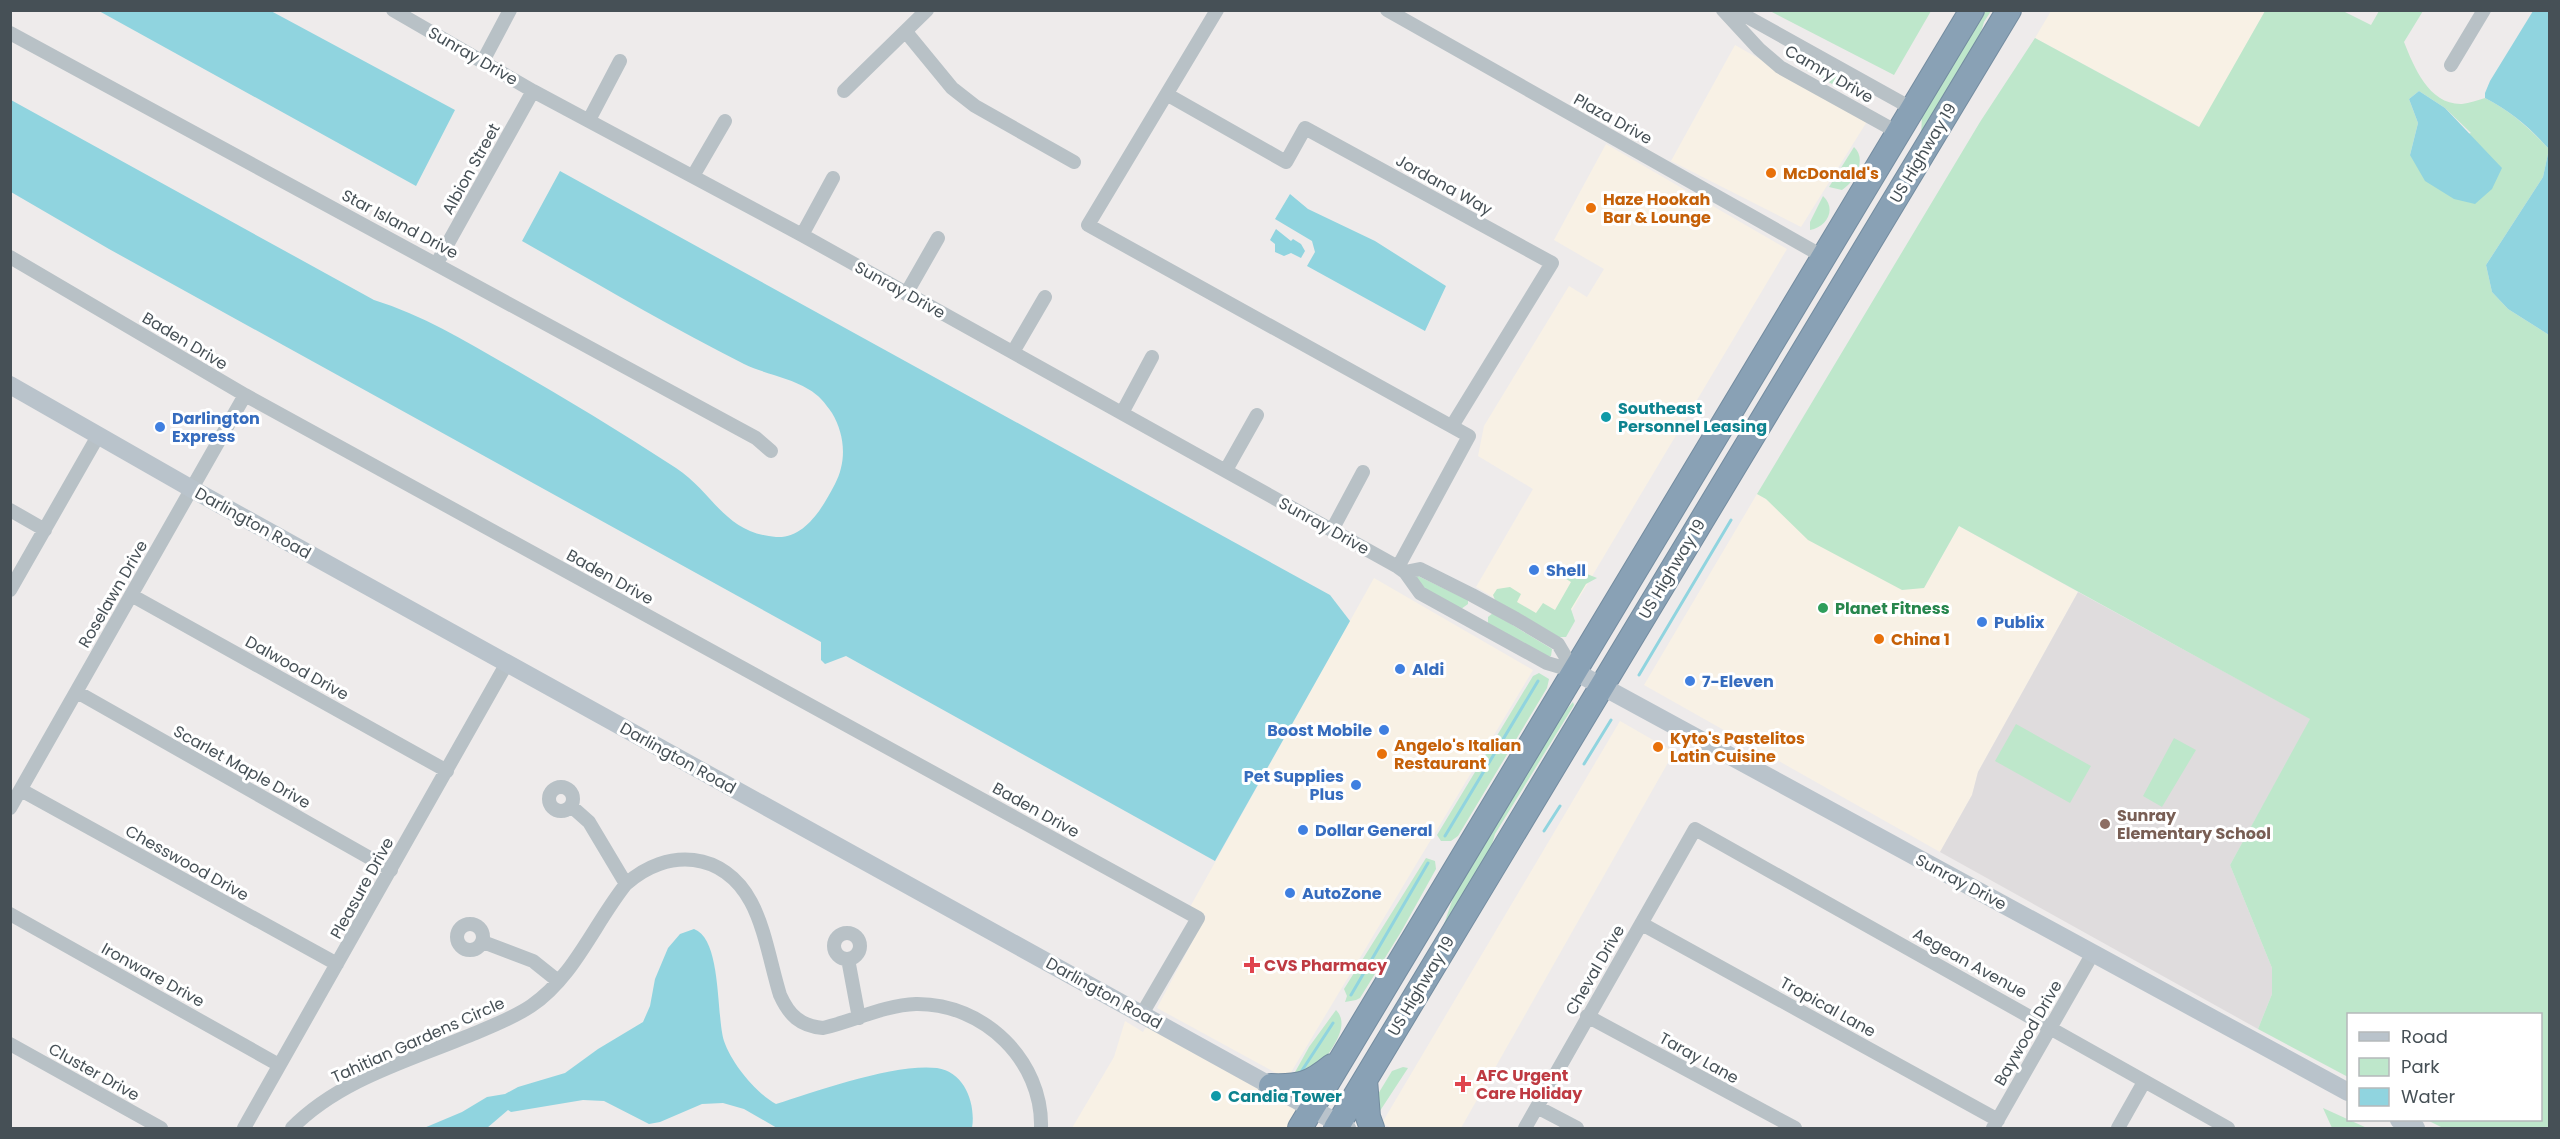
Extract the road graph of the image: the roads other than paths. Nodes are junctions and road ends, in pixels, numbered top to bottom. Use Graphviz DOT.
graph roads {
  1 [pos="393,10"];
  2 [pos="510,10"];
  3 [pos="927,10"];
  4 [pos="1217,10"];
  5 [pos="1387,10"];
  6 [pos="1723,10"];
  7 [pos="1735,10"];
  8 [pos="1972,10"];
  9 [pos="2008,10"];
  10 [pos="2484,10"];
  11 [pos="906,32"];
  12 [pos="10,33"];
  13 [pos="483,61"];
  14 [pos="620,61"];
  15 [pos="2451,65"];
  16 [pos="533,91"];
  17 [pos="844,91"];
  18 [pos="1168,95"];
  19 [pos="1913,109"];
  20 [pos="589,120"];
  21 [pos="725,121"];
  22 [pos="1899,133"];
  23 [pos="1074,162"];
  24 [pos="693,177"];
  25 [pos="833,178"];
  26 [pos="802,235"];
  27 [pos="938,238"];
  28 [pos="10,257"];
  29 [pos="1824,257"];
  30 [pos="437,263"];
  31 [pos="906,294"];
  32 [pos="1045,297"];
  33 [pos="1824,316"];
  34 [pos="1013,352"];
  35 [pos="1152,357"];
  36 [pos="10,385"];
  37 [pos="245,395"];
  38 [pos="1122,413"];
  39 [pos="1257,415"];
  40 [pos="1452,426"];
  41 [pos="98,436"];
  42 [pos="771,451"];
  43 [pos="1226,470"];
  44 [pos="1363,472"];
  45 [pos="192,489"];
  46 [pos="10,510"];
  47 [pos="45,530"];
  48 [pos="1332,530"];
  49 [pos="1402,569"];
  50 [pos="10,590"];
  51 [pos="131,595"];
  52 [pos="507,663"];
  53 [pos="1574,670"];
  54 [pos="1601,687"];
  55 [pos="77,692"];
  56 [pos="447,771"];
  57 [pos="21,790"];
  58 [pos="571,806"];
  59 [pos="10,808"];
  60 [pos="1695,829"];
  61 [pos="391,870"];
  62 [pos="626,884"];
  63 [pos="10,914"];
  64 [pos="1642,924"];
  65 [pos="483,942"];
  66 [pos="2093,953"];
  67 [pos="848,959"];
  68 [pos="337,964"];
  69 [pos="558,981"];
  70 [pos="1142,1014"];
  71 [pos="1587,1016"];
  72 [pos="859,1018"];
  73 [pos="2050,1027"];
  74 [pos="10,1044"];
  75 [pos="1341,1059"];
  76 [pos="279,1065"];
  77 [pos="1365,1080"];
  78 [pos="2144,1082"];
  79 [pos="1271,1086"];
  80 [pos="2347,1091"];
  81 [pos="1537,1107"];
  82 [pos="1306,1119"];
  83 [pos="1995,1124"];
  84 [pos="1341,1127"];
  85 [pos="161,1128"];
  86 [pos="244,1128"];
  87 [pos="292,1128"];
  88 [pos="1041,1128"];
  89 [pos="1372,1128"];
  90 [pos="1525,1128"];
  91 [pos="1577,1128"];
  92 [pos="1795,1128"];
  93 [pos="2118,1128"];
  94 [pos="2228,1128"];
  1 -- 13 [label="street, Sunray Drive"];
  2 -- 13 [label="street"];
  3 -- 11 [label="street"];
  4 -- 18 [label="street"];
  5 -- 29 [label="street, Plaza Drive"];
  6 -- 22 [label="street, Camry Drive"];
  7 -- 19 [label="street, Camry Drive"];
  8 -- 19 [label="highway, US Highway 19"];
  9 -- 33 [label="highway, US Highway 19"];
  10 -- 15 [label="street"];
  11 -- 17 [label="street"];
  11 -- 23 [label="street"];
  12 -- 30 [label="street, Star Island Drive"];
  13 -- 16 [label="street, Sunray Drive"];
  14 -- 20 [label="street"];
  16 -- 20 [label="street, Sunray Drive"];
  16 -- 30 [label="street, Albion Street"];
  18 -- 40 [label="street"];
  18 -- 40 [label="street, Jordana Way"];
  19 -- 22 [label="highway, US Highway 19"];
  19 -- 33 [label="highway"];
  20 -- 24 [label="street, Sunray Drive"];
  21 -- 24 [label="street"];
  22 -- 29 [label="highway, US Highway 19"];
  24 -- 26 [label="street, Sunray Drive"];
  25 -- 26 [label="street"];
  26 -- 31 [label="street, Sunray Drive"];
  27 -- 31 [label="street"];
  28 -- 37 [label="street, Baden Drive"];
  29 -- 53 [label="highway, US Highway 19"];
  30 -- 42 [label="street, Star Island Drive"];
  31 -- 34 [label="street, Sunray Drive"];
  32 -- 34 [label="street"];
  33 -- 54 [label="highway, US Highway 19"];
  34 -- 38 [label="street, Sunray Drive"];
  35 -- 38 [label="street"];
  36 -- 41 [label="street, Darlington Road"];
  37 -- 45 [label="street, Roselawn Drive"];
  37 -- 70 [label="street, Baden Drive"];
  38 -- 43 [label="street, Sunray Drive"];
  39 -- 43 [label="street"];
  40 -- 49 [label="street"];
  41 -- 45 [label="street, Darlington Road"];
  41 -- 47 [label="street"];
  43 -- 48 [label="street, Sunray Drive"];
  44 -- 48 [label="street"];
  45 -- 51 [label="street, Roselawn Drive"];
  45 -- 52 [label="street, Darlington Road"];
  46 -- 47 [label="street"];
  47 -- 50 [label="street"];
  48 -- 49 [label="street, Sunray Drive"];
  49 -- 53 [label="street, Sunray Drive"];
  49 -- 53 [label="street, Sunray Drive"];
  51 -- 55 [label="street, Roselawn Drive"];
  51 -- 56 [label="street, Dalwood Drive"];
  52 -- 56 [label="street, Pleasure Drive"];
  52 -- 70 [label="street, Darlington Road"];
  53 -- 54 [label="street, Sunray Drive"];
  53 -- 75 [label="highway, US Highway 19"];
  54 -- 66 [label="street, Sunray Drive"];
  54 -- 77 [label="highway, US Highway 19"];
  55 -- 57 [label="street, Roselawn Drive"];
  55 -- 61 [label="street, Scarlet Maple Drive"];
  56 -- 61 [label="street, Pleasure Drive"];
  57 -- 59 [label="street, Roselawn Drive"];
  57 -- 68 [label="street, Chesswood Drive"];
  58 -- 62 [label="street"];
  60 -- 64 [label="street, Cheval Drive"];
  60 -- 73 [label="street, Aegean Avenue"];
  61 -- 68 [label="street, Pleasure Drive"];
  62 -- 69 [label="street, Tahitian Gardens Circle"];
  62 -- 72 [label="street, Tahitian Gardens Circle"];
  63 -- 76 [label="street, Ironware Drive"];
  64 -- 71 [label="street, Cheval Drive"];
  64 -- 83 [label="street, Tropical Lane"];
  65 -- 69 [label="street"];
  66 -- 73 [label="street, Baywood Drive"];
  66 -- 80 [label="street, Sunray Drive"];
  67 -- 72 [label="street"];
  68 -- 76 [label="street, Pleasure Drive"];
  69 -- 87 [label="street, Tahitian Gardens Circle"];
  70 -- 79 [label="street, Darlington Road"];
  71 -- 81 [label="street, Cheval Drive"];
  71 -- 92 [label="street, Taray Lane"];
  72 -- 88 [label="street, Tahitian Gardens Circle"];
  73 -- 78 [label="street, Aegean Avenue"];
  73 -- 83 [label="street, Baywood Drive"];
  74 -- 85 [label="street, Cluster Drive"];
  75 -- 79 [label="highway"];
  75 -- 82 [label="highway, US Highway 19"];
  76 -- 86 [label="street, Pleasure Drive"];
  77 -- 84 [label="highway, US Highway 19"];
  77 -- 89 [label="highway"];
  78 -- 93 [label="street"];
  78 -- 94 [label="street, Aegean Avenue"];
  79 -- 82 [label="street, Darlington Road"];
  81 -- 90 [label="street, Cheval Drive"];
  81 -- 91 [label="street"];
  82 -- 84 [label="street, Darlington Road"];
}
